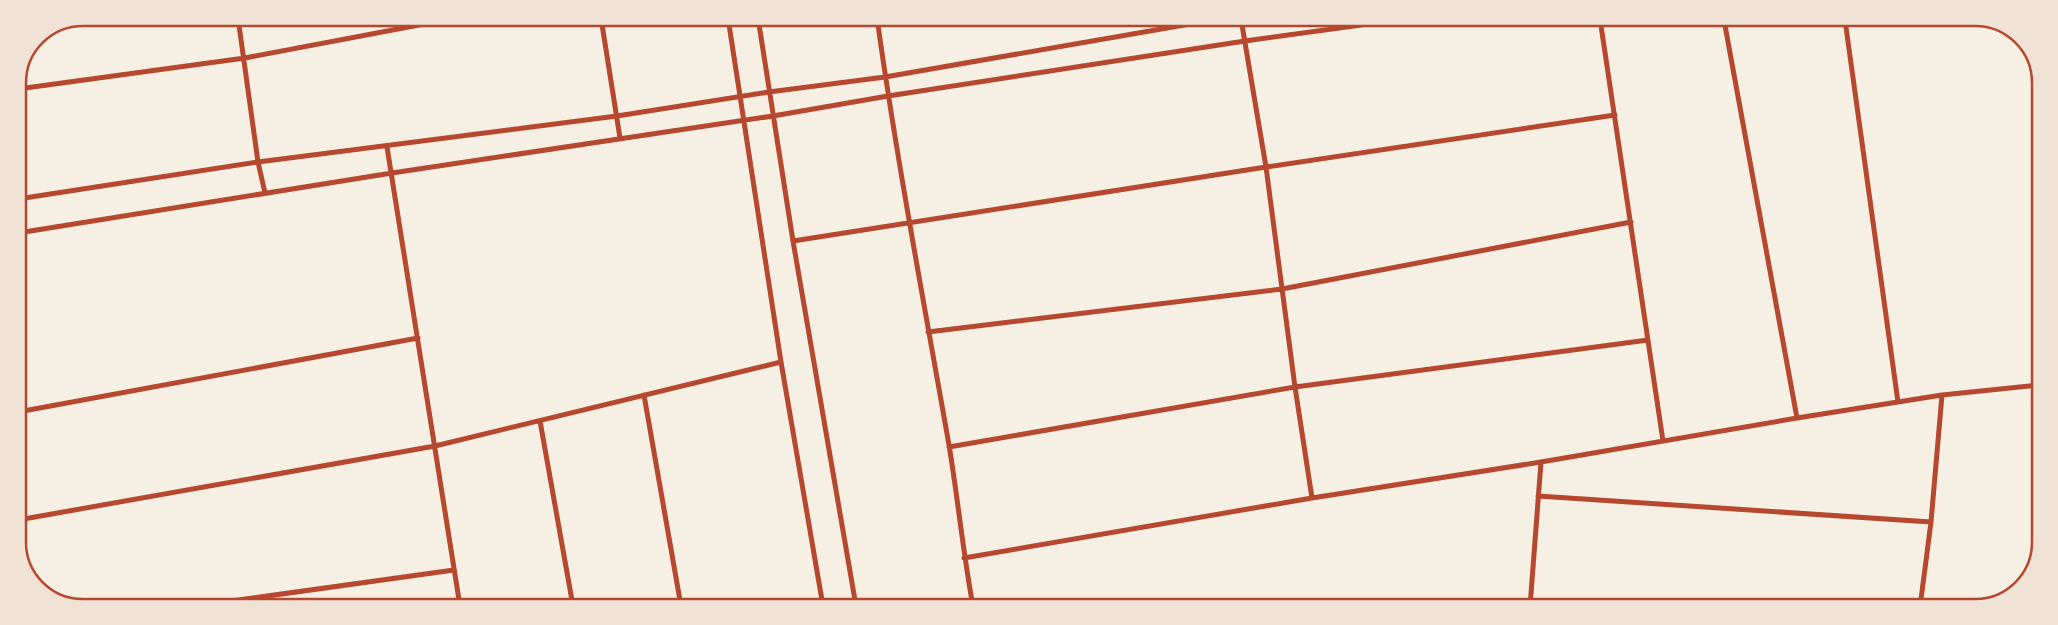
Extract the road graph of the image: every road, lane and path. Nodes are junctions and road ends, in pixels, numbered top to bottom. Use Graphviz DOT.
graph roads {
  1 [pos="239,26"];
  2 [pos="414,26"];
  3 [pos="602,26"];
  4 [pos="729,26"];
  5 [pos="759,26"];
  6 [pos="878,26"];
  7 [pos="1178,26"];
  8 [pos="1242,26"];
  9 [pos="1354,26"];
  10 [pos="1601,26"];
  11 [pos="1725,26"];
  12 [pos="1846,26"];
  13 [pos="1245,41"];
  14 [pos="245,58"];
  15 [pos="885,76"];
  16 [pos="26,88"];
  17 [pos="769,92"];
  18 [pos="740,96"];
  19 [pos="888,96"];
  20 [pos="1615,115"];
  21 [pos="617,116"];
  22 [pos="773,116"];
  23 [pos="743,120"];
  24 [pos="620,138"];
  25 [pos="387,147"];
  26 [pos="258,162"];
  27 [pos="1266,168"];
  28 [pos="392,172"];
  29 [pos="264,193"];
  30 [pos="26,197"];
  31 [pos="1631,222"];
  32 [pos="908,223"];
  33 [pos="26,231"];
  34 [pos="793,241"];
  35 [pos="1282,289"];
  36 [pos="928,332"];
  37 [pos="418,338"];
  38 [pos="1648,340"];
  39 [pos="781,362"];
  40 [pos="2032,386"];
  41 [pos="1295,387"];
  42 [pos="644,395"];
  43 [pos="1942,395"];
  44 [pos="1898,402"];
  45 [pos="26,411"];
  46 [pos="1797,418"];
  47 [pos="540,421"];
  48 [pos="1662,441"];
  49 [pos="435,446"];
  50 [pos="949,447"];
  51 [pos="1541,462"];
  52 [pos="1538,496"];
  53 [pos="1312,498"];
  54 [pos="26,519"];
  55 [pos="1931,522"];
  56 [pos="964,558"];
  57 [pos="454,570"];
  58 [pos="246,599"];
  59 [pos="459,599"];
  60 [pos="571,599"];
  61 [pos="680,599"];
  62 [pos="822,599"];
  63 [pos="855,599"];
  64 [pos="972,599"];
  65 [pos="1531,599"];
  66 [pos="1921,599"];
  1 -- 14 [label="street"];
  2 -- 14 [label="street"];
  3 -- 21 [label="street"];
  4 -- 18 [label="street"];
  5 -- 17 [label="street"];
  6 -- 15 [label="street"];
  7 -- 15 [label="street"];
  8 -- 13 [label="street"];
  9 -- 13 [label="street"];
  10 -- 20 [label="street"];
  11 -- 46 [label="street"];
  12 -- 44 [label="street"];
  13 -- 19 [label="street"];
  13 -- 27 [label="street"];
  14 -- 16 [label="street"];
  14 -- 26 [label="street"];
  15 -- 17 [label="street"];
  15 -- 19 [label="street"];
  17 -- 18 [label="street"];
  17 -- 22 [label="street"];
  18 -- 21 [label="street"];
  18 -- 23 [label="street"];
  19 -- 22 [label="street"];
  19 -- 32 [label="street"];
  20 -- 27 [label="street"];
  20 -- 31 [label="street"];
  21 -- 24 [label="street"];
  21 -- 25 [label="street"];
  22 -- 23 [label="street"];
  22 -- 34 [label="street"];
  23 -- 24 [label="street"];
  23 -- 39 [label="street"];
  24 -- 28 [label="street"];
  25 -- 26 [label="street"];
  25 -- 28 [label="street"];
  26 -- 29 [label="street"];
  26 -- 30 [label="street"];
  27 -- 32 [label="street"];
  27 -- 35 [label="street"];
  28 -- 29 [label="street"];
  28 -- 37 [label="street"];
  29 -- 33 [label="street"];
  31 -- 35 [label="street"];
  31 -- 38 [label="street"];
  32 -- 34 [label="street"];
  32 -- 36 [label="street"];
  34 -- 63 [label="street"];
  35 -- 36 [label="street"];
  35 -- 41 [label="street"];
  36 -- 50 [label="street"];
  37 -- 45 [label="street"];
  37 -- 49 [label="street"];
  38 -- 41 [label="street"];
  38 -- 48 [label="street"];
  39 -- 42 [label="street"];
  39 -- 62 [label="street"];
  40 -- 43 [label="street"];
  41 -- 50 [label="street"];
  41 -- 53 [label="street"];
  42 -- 47 [label="street"];
  42 -- 61 [label="street"];
  43 -- 44 [label="street"];
  43 -- 55 [label="street"];
  44 -- 46 [label="street"];
  46 -- 48 [label="street"];
  47 -- 49 [label="street"];
  47 -- 60 [label="street"];
  48 -- 51 [label="street"];
  49 -- 54 [label="street"];
  49 -- 57 [label="street"];
  50 -- 56 [label="street"];
  51 -- 52 [label="street"];
  51 -- 53 [label="street"];
  52 -- 55 [label="street"];
  52 -- 65 [label="street"];
  53 -- 56 [label="street"];
  55 -- 66 [label="street"];
  56 -- 64 [label="street"];
  57 -- 58 [label="street"];
  57 -- 59 [label="street"];
}
